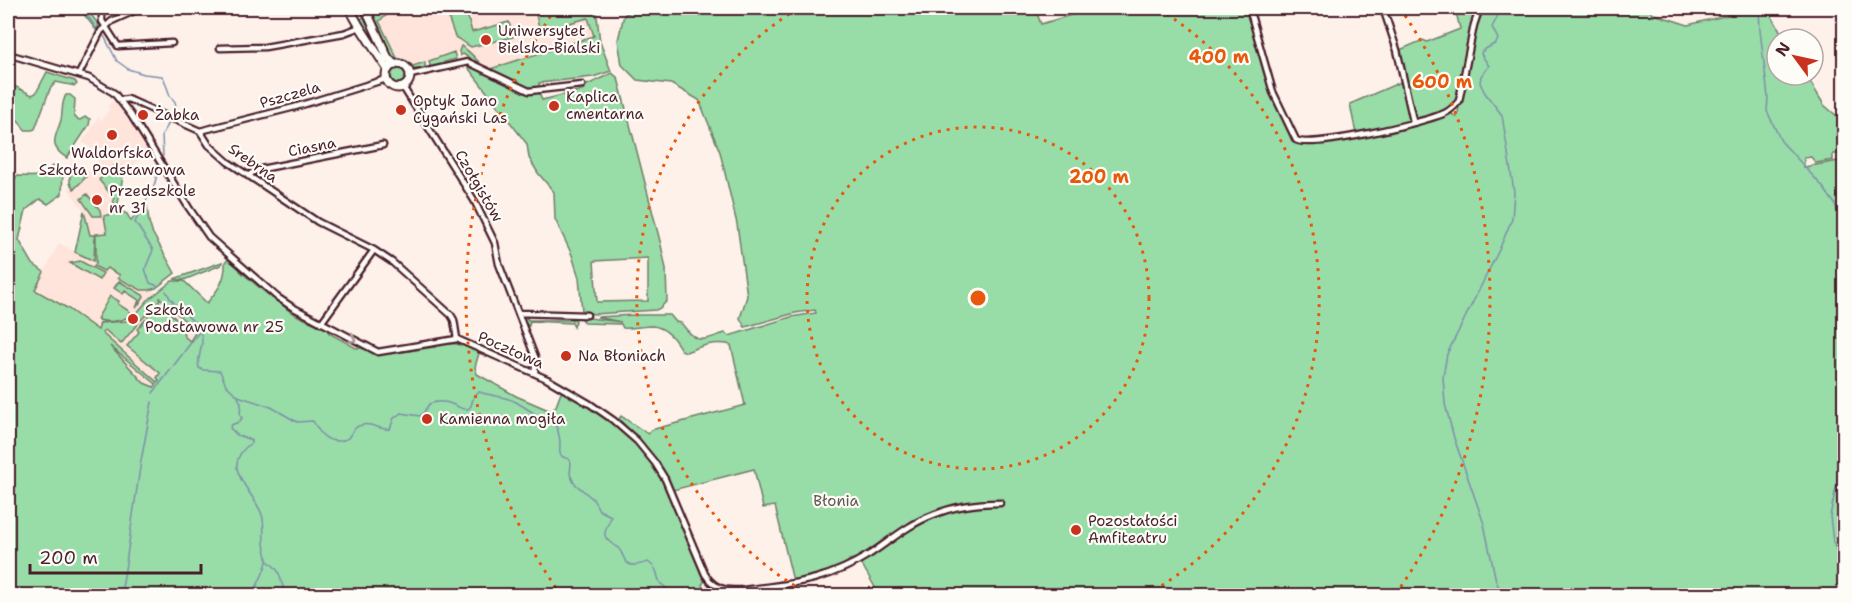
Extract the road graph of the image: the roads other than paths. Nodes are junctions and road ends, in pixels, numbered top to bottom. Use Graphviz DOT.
graph roads {
  1 [pos="102,8"];
  2 [pos="141,8"];
  3 [pos="349,8"];
  4 [pos="365,8"];
  5 [pos="1249,8"];
  6 [pos="1383,8"];
  7 [pos="1483,8"];
  8 [pos="105,26"];
  9 [pos="360,27"];
  10 [pos="172,43"];
  11 [pos="220,48"];
  12 [pos="8,54"];
  13 [pos="395,65"];
  14 [pos="388,70"];
  15 [pos="79,74"];
  16 [pos="410,75"];
  17 [pos="386,79"];
  18 [pos="582,85"];
  19 [pos="403,87"];
  20 [pos="120,100"];
  21 [pos="1413,121"];
  22 [pos="200,131"];
  23 [pos="383,145"];
  24 [pos="248,176"];
  25 [pos="374,250"];
  26 [pos="518,313"];
  27 [pos="587,315"];
  28 [pos="321,323"];
  29 [pos="457,339"];
  30 [pos="535,373"];
  31 [pos="1000,503"];
  1 -- 8 [label="street"];
  2 -- 8 [label="street"];
  3 -- 9 [label="street"];
  4 -- 13 [label="street"];
  5 -- 21 [label="street"];
  6 -- 21 [label="street"];
  7 -- 21 [label="street"];
  8 -- 10 [label="street"];
  8 -- 15 [label="street"];
  9 -- 11 [label="street"];
  9 -- 14 [label="street"];
  12 -- 15 [label="street, Pocztowa"];
  13 -- 14 [label="street"];
  13 -- 16 [label="street"];
  14 -- 17 [label="street"];
  15 -- 20 [label="street, Pocztowa"];
  16 -- 18 [label="street"];
  16 -- 19 [label="street"];
  17 -- 19 [label="street"];
  17 -- 22 [label="street, Pszczela"];
  19 -- 26 [label="street, Czołgistów"];
  20 -- 22 [label="street, Srebrna"];
  20 -- 28 [label="street, Pocztowa"];
  22 -- 24 [label="street, Srebrna"];
  23 -- 24 [label="street, Ciasna"];
  24 -- 25 [label="street, Srebrna"];
  25 -- 28 [label="street"];
  25 -- 29 [label="street, Srebrna"];
  26 -- 27 [label="street"];
  26 -- 30 [label="street, Czołgistów"];
  28 -- 29 [label="street, Pocztowa, one-way"];
  29 -- 30 [label="street, Pocztowa"];
  30 -- 31 [label="street, Pocztowa"];
}
